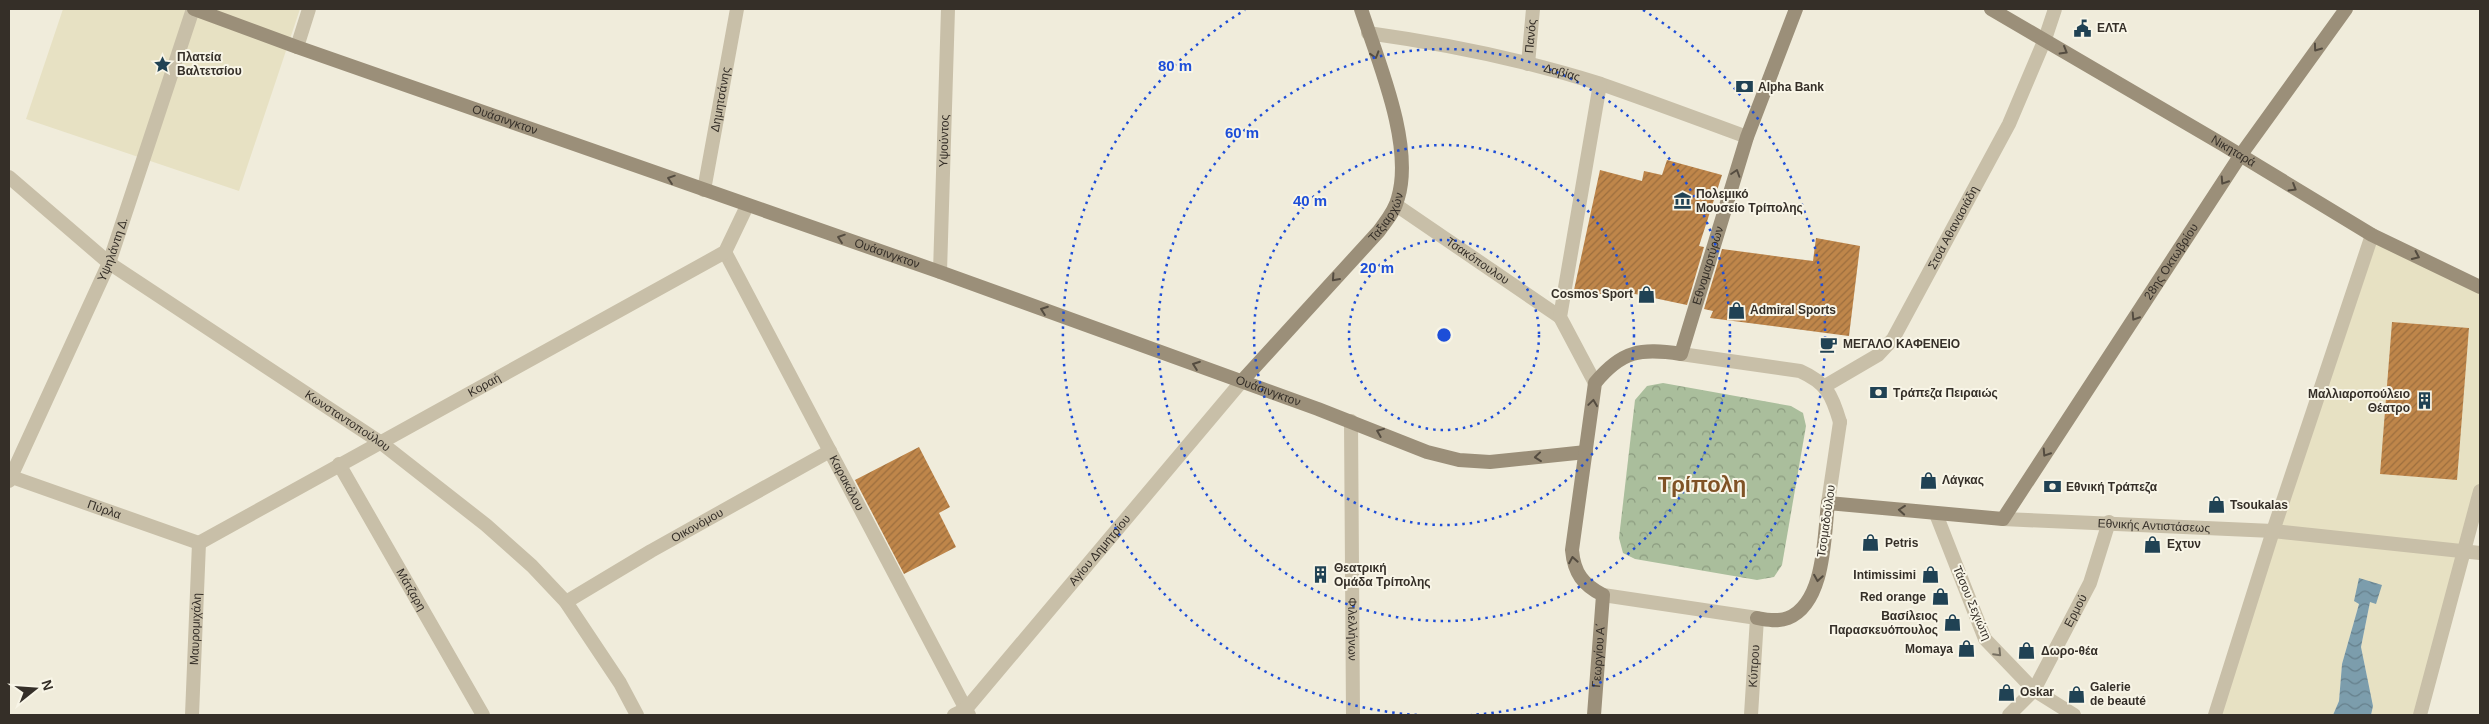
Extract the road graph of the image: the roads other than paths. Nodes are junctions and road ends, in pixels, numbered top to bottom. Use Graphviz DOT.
graph roads {
  1 [pos="194,9"];
  2 [pos="309,9"];
  3 [pos="737,9"];
  4 [pos="948,9"];
  5 [pos="1360,9"];
  6 [pos="1533,9"];
  7 [pos="1796,9"];
  8 [pos="1991,9"];
  9 [pos="2055,9"];
  10 [pos="2346,9"];
  11 [pos="1368,33"];
  12 [pos="2044,39"];
  13 [pos="297,47"];
  14 [pos="1528,64"];
  15 [pos="1600,84"];
  16 [pos="1747,138"];
  17 [pos="2240,156"];
  18 [pos="9,177"];
  19 [pos="704,190"];
  20 [pos="1396,205"];
  21 [pos="747,206"];
  22 [pos="2372,235"];
  23 [pos="725,252"];
  24 [pos="109,263"];
  25 [pos="940,272"];
  26 [pos="2480,286"];
  27 [pos="1560,317"];
  28 [pos="1682,354"];
  29 [pos="1242,381"];
  30 [pos="1596,383"];
  31 [pos="1825,386"];
  32 [pos="1351,421"];
  33 [pos="380,442"];
  34 [pos="830,451"];
  35 [pos="1586,452"];
  36 [pos="339,464"];
  37 [pos="9,478"];
  38 [pos="2480,491"];
  39 [pos="1828,503"];
  40 [pos="1936,514"];
  41 [pos="2003,519"];
  42 [pos="2109,522"];
  43 [pos="2273,531"];
  44 [pos="199,543"];
  45 [pos="2463,551"];
  46 [pos="2480,553"];
  47 [pos="1603,595"];
  48 [pos="566,602"];
  49 [pos="1757,618"];
  50 [pos="2034,690"];
  51 [pos="963,713"];
  52 [pos="192,715"];
  53 [pos="483,715"];
  54 [pos="637,715"];
  55 [pos="1353,715"];
  56 [pos="1594,715"];
  57 [pos="1751,715"];
  58 [pos="2009,715"];
  59 [pos="2074,715"];
  60 [pos="2214,715"];
  61 [pos="2420,715"];
  1 -- 13 [label="main road, Ουάσινγκτον"];
  1 -- 24 [label="street, Υψηλάντη Δ."];
  2 -- 13 [label="street"];
  3 -- 19 [label="street, Δημητσάνης"];
  4 -- 25 [label="street, Υψούντος"];
  5 -- 11 [label="main road, Ταξιαρχών"];
  6 -- 14 [label="street, Πανός"];
  7 -- 16 [label="main road, Εθνομαρτύρων"];
  8 -- 12 [label="main road, Νικηταρά"];
  9 -- 12 [label="street, Στοά Αθανασιάδη"];
  10 -- 17 [label="main road, 28ης Οκτωβρίου, one-way"];
  11 -- 14 [label="street, Δαβίας"];
  11 -- 20 [label="main road, Ταξιαρχών, one-way"];
  12 -- 17 [label="main road, Νικηταρά, one-way"];
  12 -- 31 [label="street, Στοά Αθανασιάδη"];
  19 -- 13 [label="main road, Ουάσινγκτον, one-way"];
  14 -- 15 [label="street, Δαβίας"];
  15 -- 16 [label="street, Δαβίας"];
  15 -- 27 [label="street"];
  28 -- 16 [label="main road, Εθνομαρτύρων, one-way"];
  17 -- 22 [label="main road, Νικηταρά, one-way"];
  17 -- 41 [label="main road, 28ης Οκτωβρίου, one-way"];
  18 -- 24 [label="street, Κωνσταντοπούλου"];
  19 -- 21 [label="main road, Ουάσινγκτον"];
  20 -- 27 [label="street, Τσακόπουλου"];
  20 -- 29 [label="main road, Ταξιαρχών, one-way"];
  21 -- 23 [label="street"];
  25 -- 21 [label="main road, Ουάσινγκτον, one-way"];
  22 -- 26 [label="main road, Νικηταρά, one-way"];
  22 -- 43 [label="street"];
  23 -- 33 [label="street, Κοραή"];
  23 -- 34 [label="street, Καρακάλου"];
  24 -- 33 [label="street, Κωνσταντοπούλου"];
  24 -- 37 [label="street, Υψηλάντη Δ."];
  29 -- 25 [label="main road, Ουάσινγκτον, one-way"];
  27 -- 30 [label="street"];
  28 -- 30 [label="main road"];
  28 -- 31 [label="street"];
  29 -- 32 [label="main road, Ουάσινγκτον"];
  29 -- 51 [label="street, Αγίου Δημητρίου"];
  35 -- 30 [label="main road, Τσομαδούλου, one-way"];
  31 -- 39 [label="street, Τσομαδούλου"];
  35 -- 32 [label="main road, Ουάσινγκτον, one-way"];
  32 -- 55 [label="street, Φιλελλήνων"];
  33 -- 36 [label="street, Κοραή"];
  33 -- 48 [label="street, Κωνσταντοπούλου"];
  34 -- 48 [label="street, Οικονόμου"];
  34 -- 51 [label="street, Καρακάλου"];
  47 -- 35 [label="main road, Τσομαδούλου, one-way"];
  36 -- 44 [label="street, Κοραή"];
  36 -- 53 [label="street, Μάτζαρη"];
  37 -- 44 [label="street, Πύρλα"];
  38 -- 45 [label="street"];
  40 -- 39 [label="main road, Εθνικής Αντιστάσεως, one-way"];
  39 -- 49 [label="main road, Τσομαδούλου, one-way"];
  40 -- 41 [label="main road, Εθνικής Αντιστάσεως"];
  40 -- 50 [label="street, Τάσου Σεχιώτη, one-way"];
  41 -- 42 [label="street, Εθνικής Αντιστάσεως"];
  42 -- 43 [label="street, Εθνικής Αντιστάσεως"];
  42 -- 50 [label="street, Ερμού"];
  43 -- 45 [label="street, Εθνικής Αντιστάσεως"];
  43 -- 60 [label="street"];
  44 -- 52 [label="street, Μαυρομιχάλη"];
  45 -- 46 [label="street, Εθνικής Αντιστάσεως"];
  45 -- 61 [label="street"];
  47 -- 49 [label="street, Τσομαδούλου"];
  47 -- 56 [label="main road, Γεωργίου Α΄"];
  48 -- 54 [label="street, Κωνσταντοπούλου"];
  49 -- 57 [label="street, Κύπρου"];
  50 -- 58 [label="street, Ερμού"];
  50 -- 59 [label="street, Τάσου Σεχιώτη"];
}
